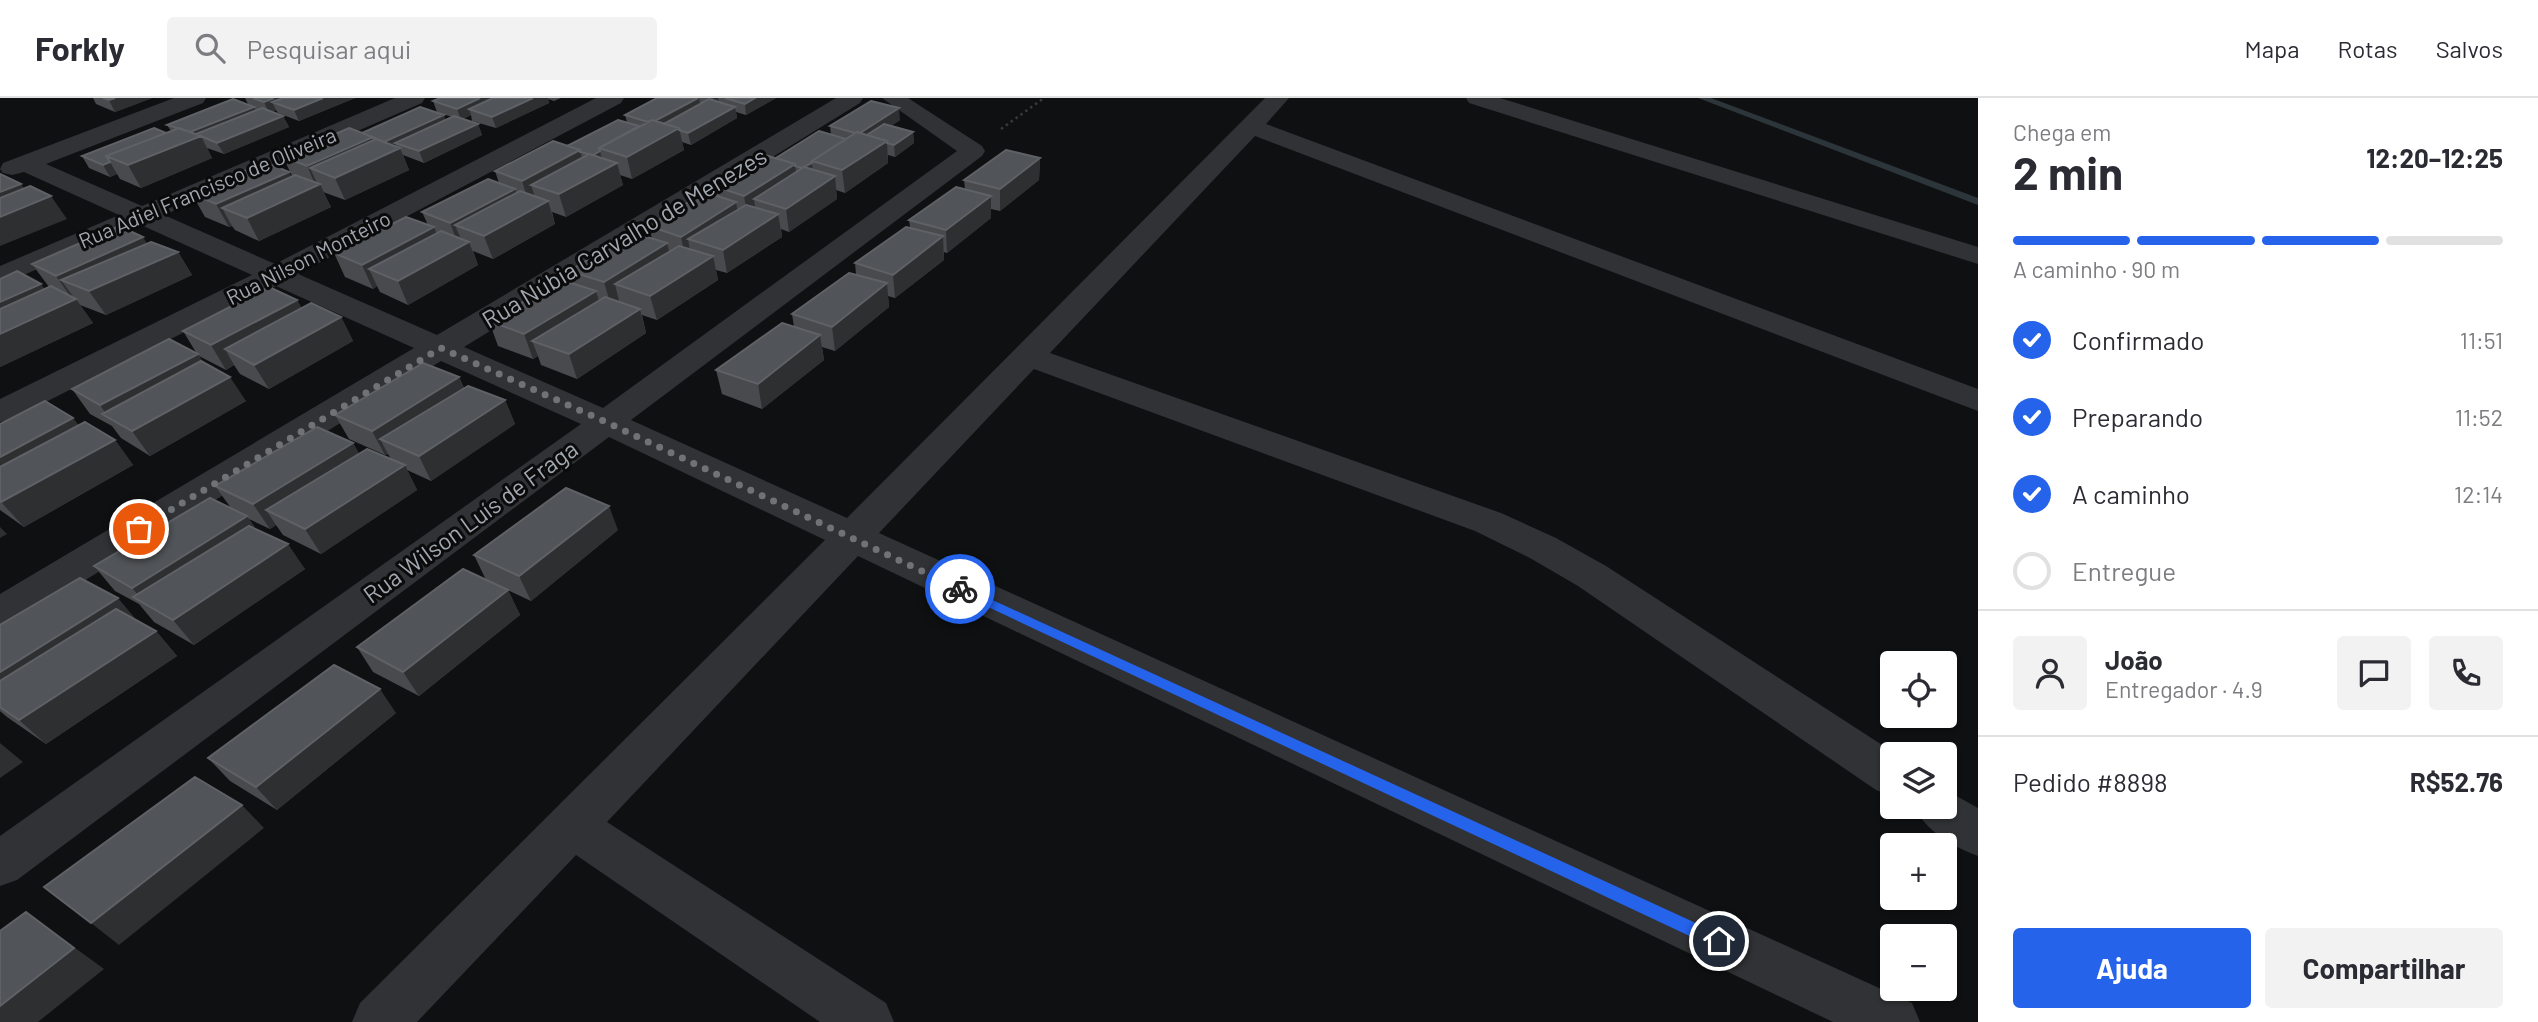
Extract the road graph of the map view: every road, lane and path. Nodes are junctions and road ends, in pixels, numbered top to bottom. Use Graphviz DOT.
graph roads {
  1 [pos="195,98"];
  2 [pos="414,98"];
  3 [pos="614,98"];
  4 [pos="852,98"];
  5 [pos="893,98"];
  6 [pos="1044,98"];
  7 [pos="1278,98"];
  8 [pos="1477,98"];
  9 [pos="1251,126"];
  10 [pos="973,151"];
  11 [pos="12,168"];
  12 [pos="141,216"];
  13 [pos="1978,257"];
  14 [pos="275,275"];
  15 [pos="0,276"];
  16 [pos="441,348"];
  17 [pos="1028,356"];
  18 [pos="1978,401"];
  19 [pos="0,412"];
  20 [pos="606,422"];
  21 [pos="850,538"];
  22 [pos="0,613"];
  23 [pos="1880,768"];
  24 [pos="1956,819"];
  25 [pos="572,826"];
  26 [pos="1978,834"];
  27 [pos="0,864"];
  28 [pos="379,1022"];
  29 [pos="867,1022"];
  30 [pos="1892,1022"];
  1 -- 11 [label="street"];
  2 -- 12 [label="street, Rua Adiel Francisco de Oliveira"];
  3 -- 14 [label="street, Rua Nilson Monteiro"];
  4 -- 16 [label="street, Rua Núbia Carvalho de Menezes"];
  5 -- 10 [label="street"];
  6 -- 10 [label="path"];
  7 -- 9 [label="street"];
  8 -- 13 [label="street"];
  9 -- 17 [label="street"];
  9 -- 18 [label="street"];
  10 -- 20 [label="street, Rua Wilson Luís de Fraga"];
  11 -- 12 [label="street"];
  12 -- 14 [label="street"];
  12 -- 15 [label="street, Rua Adiel Francisco de Oliveira"];
  14 -- 16 [label="street"];
  14 -- 19 [label="street, Rua Nilson Monteiro"];
  16 -- 20 [label="street"];
  16 -- 22 [label="street, Rua Núbia Carvalho de Menezes"];
  17 -- 21 [label="street"];
  17 -- 23 [label="street"];
  20 -- 21 [label="street"];
  20 -- 27 [label="street, Rua Wilson Luís de Fraga"];
  21 -- 25 [label="street"];
  21 -- 30 [label="street"];
  24 -- 26 [label="street"];
  25 -- 28 [label="street"];
  25 -- 29 [label="street"];
}
